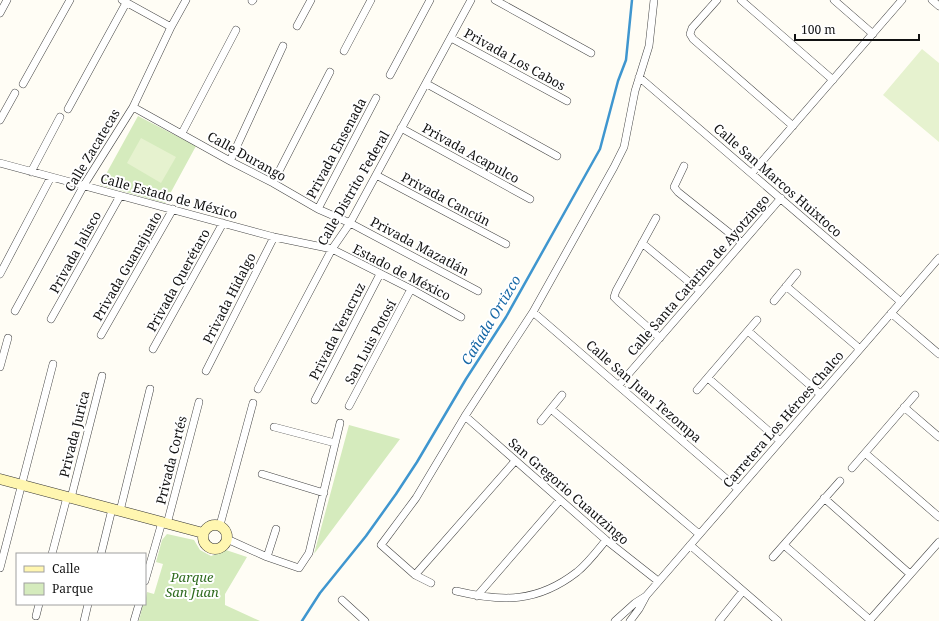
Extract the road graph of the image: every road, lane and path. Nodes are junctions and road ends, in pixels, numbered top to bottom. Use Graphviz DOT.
graph roads {
  1 [pos="7,0"];
  2 [pos="70,0"];
  3 [pos="186,0"];
  4 [pos="311,0"];
  5 [pos="371,0"];
  6 [pos="430,0"];
  7 [pos="471,0"];
  8 [pos="495,0"];
  9 [pos="654,0"];
  10 [pos="717,0"];
  11 [pos="741,0"];
  12 [pos="834,0"];
  13 [pos="902,0"];
  14 [pos="932,0"];
  15 [pos="124,1"];
  16 [pos="939,6"];
  17 [pos="0,13"];
  18 [pos="298,26"];
  19 [pos="171,27"];
  20 [pos="236,30"];
  21 [pos="873,34"];
  22 [pos="451,38"];
  23 [pos="283,46"];
  24 [pos="344,51"];
  25 [pos="592,53"];
  26 [pos="330,72"];
  27 [pos="390,75"];
  28 [pos="639,77"];
  29 [pos="833,80"];
  30 [pos="23,84"];
  31 [pos="427,84"];
  32 [pos="15,93"];
  33 [pos="376,98"];
  34 [pos="567,101"];
  35 [pos="133,107"];
  36 [pos="68,109"];
  37 [pos="60,117"];
  38 [pos="0,120"];
  39 [pos="793,126"];
  40 [pos="401,128"];
  41 [pos="182,133"];
  42 [pos="557,156"];
  43 [pos="230,161"];
  44 [pos="0,163"];
  45 [pos="684,166"];
  46 [pos="30,172"];
  47 [pos="752,173"];
  48 [pos="376,175"];
  49 [pos="51,178"];
  50 [pos="273,183"];
  51 [pos="84,185"];
  52 [pos="120,196"];
  53 [pos="780,198"];
  54 [pos="530,199"];
  55 [pos="174,209"];
  56 [pos="318,209"];
  57 [pos="656,218"];
  58 [pos="223,223"];
  59 [pos="350,223"];
  60 [pos="274,237"];
  61 [pos="642,243"];
  62 [pos="742,243"];
  63 [pos="506,244"];
  64 [pos="332,249"];
  65 [pos="939,258"];
  66 [pos="797,273"];
  67 [pos="0,274"];
  68 [pos="380,274"];
  69 [pos="786,286"];
  70 [pos="411,289"];
  71 [pos="478,291"];
  72 [pos="700,291"];
  73 [pos="774,300"];
  74 [pos="900,302"];
  75 [pos="15,311"];
  76 [pos="533,312"];
  77 [pos="891,313"];
  78 [pos="461,317"];
  79 [pos="52,319"];
  80 [pos="757,320"];
  81 [pos="748,331"];
  82 [pos="101,335"];
  83 [pos="8,338"];
  84 [pos="660,338"];
  85 [pos="860,349"];
  86 [pos="153,350"];
  87 [pos="939,354"];
  88 [pos="53,364"];
  89 [pos="0,367"];
  90 [pos="206,371"];
  91 [pos="102,376"];
  92 [pos="708,378"];
  93 [pos="619,385"];
  94 [pos="150,389"];
  95 [pos="258,389"];
  96 [pos="697,390"];
  97 [pos="820,394"];
  98 [pos="562,395"];
  99 [pos="915,395"];
  100 [pos="315,400"];
  101 [pos="199,402"];
  102 [pos="253,403"];
  103 [pos="349,406"];
  104 [pos="904,407"];
  105 [pos="551,409"];
  106 [pos="465,416"];
  107 [pos="541,421"];
  108 [pos="340,423"];
  109 [pos="274,427"];
  110 [pos="939,437"];
  111 [pos="780,441"];
  112 [pos="335,443"];
  113 [pos="865,453"];
  114 [pos="515,461"];
  115 [pos="852,468"];
  116 [pos="262,474"];
  117 [pos="0,479"];
  118 [pos="840,481"];
  119 [pos="22,485"];
  120 [pos="738,489"];
  121 [pos="324,493"];
  122 [pos="69,497"];
  123 [pos="824,498"];
  124 [pos="560,500"];
  125 [pos="116,510"];
  126 [pos="939,517"];
  127 [pos="164,523"];
  128 [pos="220,525"];
  129 [pos="276,529"];
  130 [pos="203,533"];
  131 [pos="700,534"];
  132 [pos="227,539"];
  133 [pos="606,540"];
  134 [pos="939,542"];
  135 [pos="690,545"];
  136 [pos="784,545"];
  137 [pos="52,553"];
  138 [pos="101,553"];
  139 [pos="267,557"];
  140 [pos="773,557"];
  141 [pos="0,568"];
  142 [pos="910,574"];
  143 [pos="415,575"];
  144 [pos="146,578"];
  145 [pos="658,581"];
  146 [pos="432,583"];
  147 [pos="456,591"];
  148 [pos="743,591"];
  149 [pos="477,596"];
  150 [pos="646,596"];
  151 [pos="342,600"];
  152 [pos="39,605"];
  153 [pos="88,605"];
  154 [pos="139,605"];
  155 [pos="36,616"];
  156 [pos="869,620"];
  157 [pos="84,621"];
  158 [pos="134,621"];
  159 [pos="365,621"];
  160 [pos="614,621"];
  161 [pos="630,621"];
  162 [pos="718,621"];
  163 [pos="778,621"];
  1 -- 17 [label="street"];
  2 -- 30 [label="street"];
  3 -- 19 [label="street, Calle Zacatecas"];
  4 -- 18 [label="street"];
  5 -- 24 [label="street"];
  6 -- 27 [label="street"];
  7 -- 22 [label="street, Calle Distrito Federal"];
  8 -- 25 [label="street"];
  9 -- 28 [label="street"];
  10 -- 39 [label="street"];
  11 -- 29 [label="street"];
  12 -- 21 [label="street"];
  13 -- 21 [label="street"];
  14 -- 16 [label="street"];
  15 -- 19 [label="street"];
  15 -- 36 [label="street"];
  19 -- 35 [label="street, Calle Zacatecas"];
  20 -- 41 [label="street"];
  21 -- 29 [label="street"];
  22 -- 31 [label="street, Calle Distrito Federal"];
  22 -- 34 [label="street, Privada Los Cabos"];
  23 -- 43 [label="street"];
  26 -- 50 [label="street"];
  28 -- 47 [label="street, Calle San Marcos Huixtoco"];
  28 -- 76 [label="street"];
  29 -- 39 [label="street"];
  31 -- 40 [label="street, Calle Distrito Federal"];
  31 -- 42 [label="street"];
  32 -- 38 [label="street"];
  33 -- 56 [label="street, Privada Ensenada"];
  35 -- 41 [label="street, Calle Durango"];
  35 -- 51 [label="street, Calle Zacatecas"];
  37 -- 46 [label="street"];
  39 -- 47 [label="street"];
  40 -- 48 [label="street, Calle Distrito Federal"];
  40 -- 54 [label="street, Privada Acapulco"];
  41 -- 43 [label="street, Calle Durango"];
  43 -- 50 [label="street, Calle Durango"];
  44 -- 46 [label="street, Calle Estado de México"];
  45 -- 62 [label="street"];
  46 -- 49 [label="street, Calle Estado de México"];
  47 -- 53 [label="street, Calle San Marcos Huixtoco"];
  48 -- 59 [label="street, Calle Distrito Federal"];
  48 -- 63 [label="street, Privada Cancún"];
  49 -- 51 [label="street, Calle Estado de México"];
  49 -- 67 [label="street"];
  50 -- 56 [label="street, Calle Durango"];
  51 -- 52 [label="street, Calle Estado de México"];
  51 -- 75 [label="street, Calle Zacatecas"];
  52 -- 55 [label="street, Calle Estado de México"];
  52 -- 79 [label="street, Privada Jalisco"];
  53 -- 62 [label="street, Calle Santa Catarina de Ayotzingo"];
  53 -- 74 [label="street, Calle San Marcos Huixtoco"];
  55 -- 58 [label="street, Calle Estado de México"];
  55 -- 82 [label="street, Privada Guanajuato"];
  56 -- 59 [label="street, Calle Durango"];
  57 -- 61 [label="street"];
  58 -- 60 [label="street, Calle Estado de México"];
  58 -- 86 [label="street, Privada Querétaro"];
  59 -- 64 [label="street, Calle Distrito Federal"];
  59 -- 71 [label="street, Privada Mazatlán"];
  60 -- 64 [label="street, Calle Estado de México"];
  60 -- 90 [label="street, Privada Hidalgo"];
  61 -- 72 [label="street"];
  61 -- 84 [label="street"];
  62 -- 72 [label="street, Calle Santa Catarina de Ayotzingo"];
  64 -- 68 [label="street, Estado de México"];
  64 -- 95 [label="street, Calle Distrito Federal"];
  65 -- 74 [label="street, Carretera Los Héroes Chalco"];
  66 -- 69 [label="street"];
  68 -- 70 [label="street, Estado de México"];
  68 -- 100 [label="street, Privada Veracruz"];
  69 -- 73 [label="street"];
  69 -- 85 [label="street"];
  70 -- 78 [label="street, Estado de México"];
  70 -- 103 [label="street, San Luis Potosí"];
  72 -- 84 [label="street, Calle Santa Catarina de Ayotzingo"];
  74 -- 77 [label="street, Carretera Los Héroes Chalco"];
  76 -- 93 [label="street, Calle San Juan Tezompa"];
  76 -- 106 [label="street"];
  77 -- 85 [label="street, Carretera Los Héroes Chalco"];
  77 -- 87 [label="street"];
  80 -- 81 [label="street"];
  81 -- 92 [label="street"];
  81 -- 97 [label="street"];
  83 -- 89 [label="street"];
  84 -- 93 [label="street, Calle Santa Catarina de Ayotzingo"];
  85 -- 97 [label="street, Carretera Los Héroes Chalco"];
  88 -- 119 [label="street"];
  91 -- 122 [label="street, Privada Jurica"];
  92 -- 96 [label="street"];
  92 -- 111 [label="street"];
  93 -- 120 [label="street, Calle San Juan Tezompa"];
  94 -- 125 [label="street"];
  97 -- 111 [label="street, Carretera Los Héroes Chalco"];
  98 -- 105 [label="street"];
  99 -- 104 [label="street"];
  101 -- 127 [label="street, Privada Cortés"];
  102 -- 128 [label="street"];
  104 -- 110 [label="street"];
  104 -- 113 [label="street"];
  105 -- 107 [label="street"];
  105 -- 131 [label="street"];
  106 -- 114 [label="street, San Gregorio Cuautzingo"];
  106 -- 143 [label="street"];
  108 -- 112 [label="street"];
  109 -- 112 [label="street"];
  111 -- 120 [label="street, Carretera Los Héroes Chalco"];
  112 -- 121 [label="street"];
  113 -- 115 [label="street"];
  113 -- 126 [label="street"];
  114 -- 124 [label="street, San Gregorio Cuautzingo"];
  114 -- 143 [label="street"];
  116 -- 121 [label="street"];
  117 -- 119 [label="street"];
  118 -- 123 [label="street"];
  119 -- 122 [label="street"];
  119 -- 141 [label="street"];
  120 -- 131 [label="street, Carretera Los Héroes Chalco"];
  121 -- 139 [label="street"];
  122 -- 125 [label="street"];
  122 -- 137 [label="street, Privada Jurica"];
  123 -- 136 [label="street"];
  123 -- 142 [label="street"];
  124 -- 133 [label="street, San Gregorio Cuautzingo"];
  124 -- 149 [label="street"];
  125 -- 127 [label="street"];
  125 -- 138 [label="street"];
  127 -- 130 [label="street"];
  127 -- 144 [label="street, Privada Cortés"];
  128 -- 130 [label="street"];
  128 -- 132 [label="street"];
  129 -- 139 [label="street"];
  130 -- 132 [label="street"];
  131 -- 135 [label="street, Carretera Los Héroes Chalco"];
  132 -- 139 [label="street"];
  133 -- 145 [label="street, San Gregorio Cuautzingo"];
  133 -- 149 [label="street"];
  134 -- 142 [label="street"];
  135 -- 145 [label="street, Carretera Los Héroes Chalco"];
  135 -- 148 [label="street"];
  136 -- 140 [label="street"];
  136 -- 156 [label="street"];
  142 -- 156 [label="street"];
  143 -- 146 [label="street"];
  145 -- 150 [label="street, Carretera Los Héroes Chalco"];
  147 -- 149 [label="street"];
  148 -- 162 [label="street"];
  148 -- 163 [label="street"];
  150 -- 160 [label="street, Carretera Los Héroes Chalco"];
  150 -- 161 [label="street, Carretera Los Héroes Chalco"];
  151 -- 159 [label="street"];
  152 -- 155 [label="street"];
  153 -- 157 [label="street"];
  154 -- 158 [label="street"];
}
